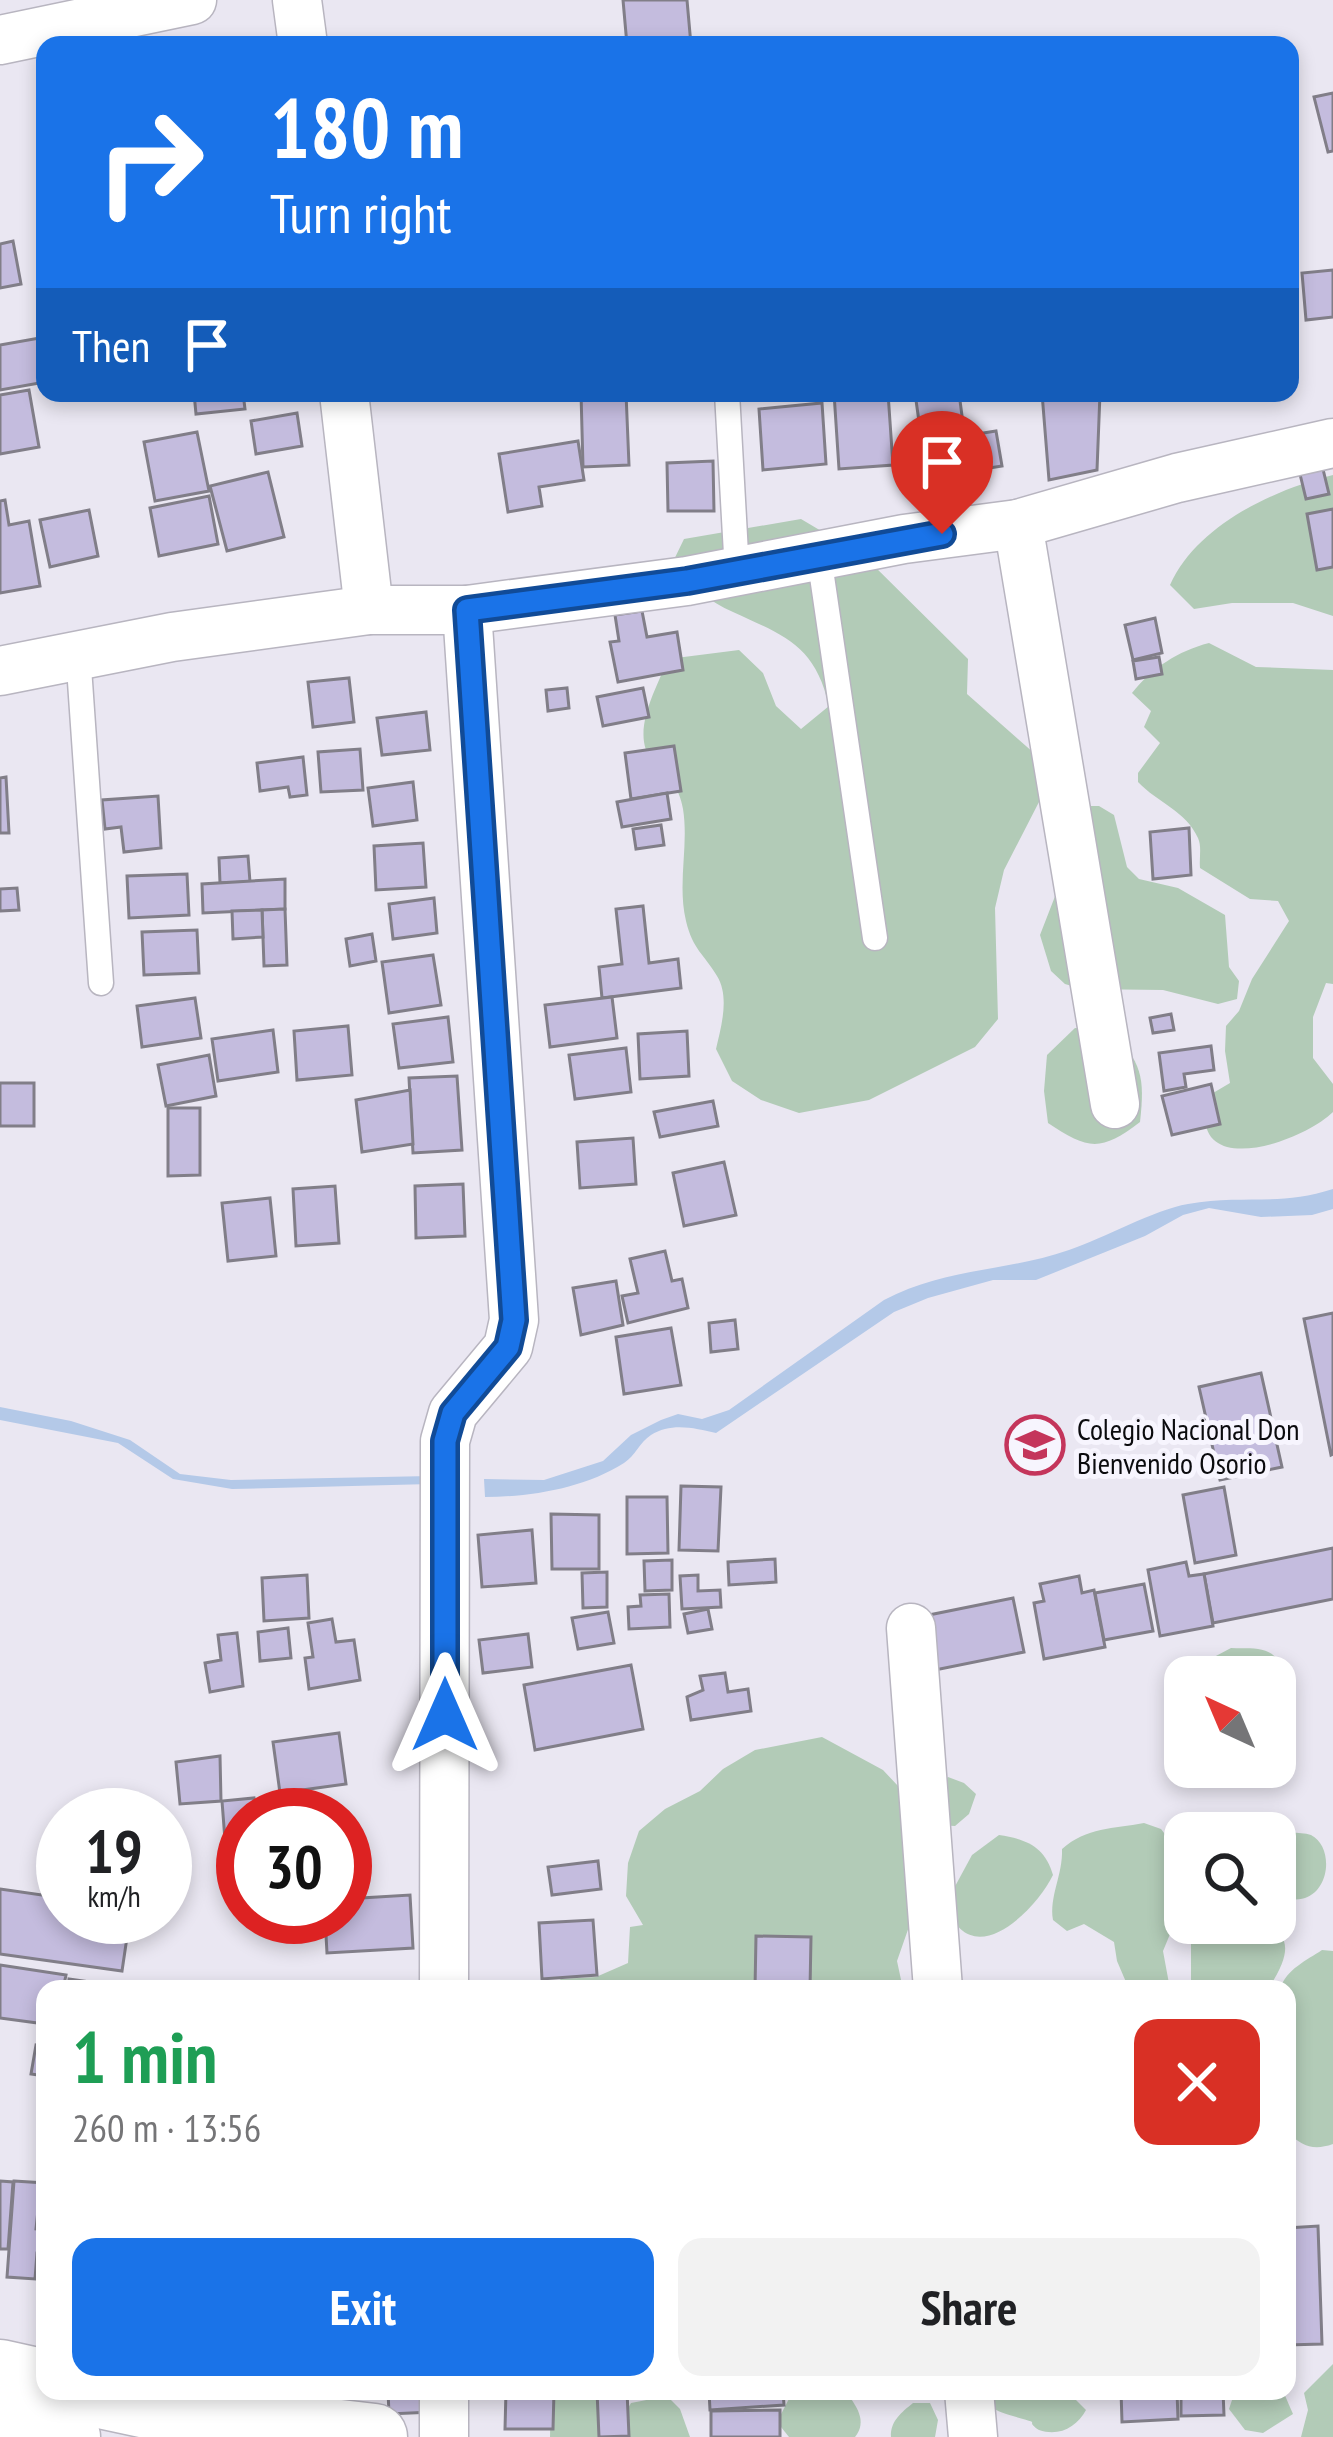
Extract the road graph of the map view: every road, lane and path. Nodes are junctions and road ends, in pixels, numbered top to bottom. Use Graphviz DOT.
graph roads {
  1 [pos="192,0"];
  2 [pos="297,0"];
  3 [pos="10,25"];
  4 [pos="302,36"];
  5 [pos="345,402"];
  6 [pos="728,402"];
  7 [pos="1333,443"];
  8 [pos="1018,524"];
  9 [pos="819,556"];
  10 [pos="737,572"];
  11 [pos="369,610"];
  12 [pos="467,610"];
  13 [pos="78,653"];
  14 [pos="0,671"];
  15 [pos="875,938"];
  16 [pos="101,983"];
  17 [pos="1115,1104"];
  18 [pos="910,1628"];
  19 [pos="444,1980"];
  20 [pos="937,1980"];
  21 [pos="0,2373"];
  22 [pos="36,2381"];
  23 [pos="124,2400"];
  24 [pos="444,2400"];
  25 [pos="970,2400"];
  26 [pos="0,2421"];
  27 [pos="67,2437"];
  28 [pos="374,2437"];
  29 [pos="444,2437"];
  30 [pos="973,2437"];
  1 -- 3 [label="street"];
  2 -- 4 [label="street"];
  5 -- 11 [label="street"];
  6 -- 10 [label="lane"];
  7 -- 8 [label="street"];
  8 -- 9 [label="street"];
  8 -- 17 [label="street"];
  9 -- 10 [label="street"];
  9 -- 15 [label="lane"];
  10 -- 12 [label="street"];
  11 -- 12 [label="street"];
  11 -- 13 [label="street"];
  12 -- 19 [label="street"];
  13 -- 14 [label="street"];
  13 -- 16 [label="lane"];
  18 -- 20 [label="street"];
  21 -- 22 [label="street"];
  23 -- 28 [label="street"];
  24 -- 29 [label="street"];
  25 -- 30 [label="street"];
  26 -- 27 [label="street"];
}
